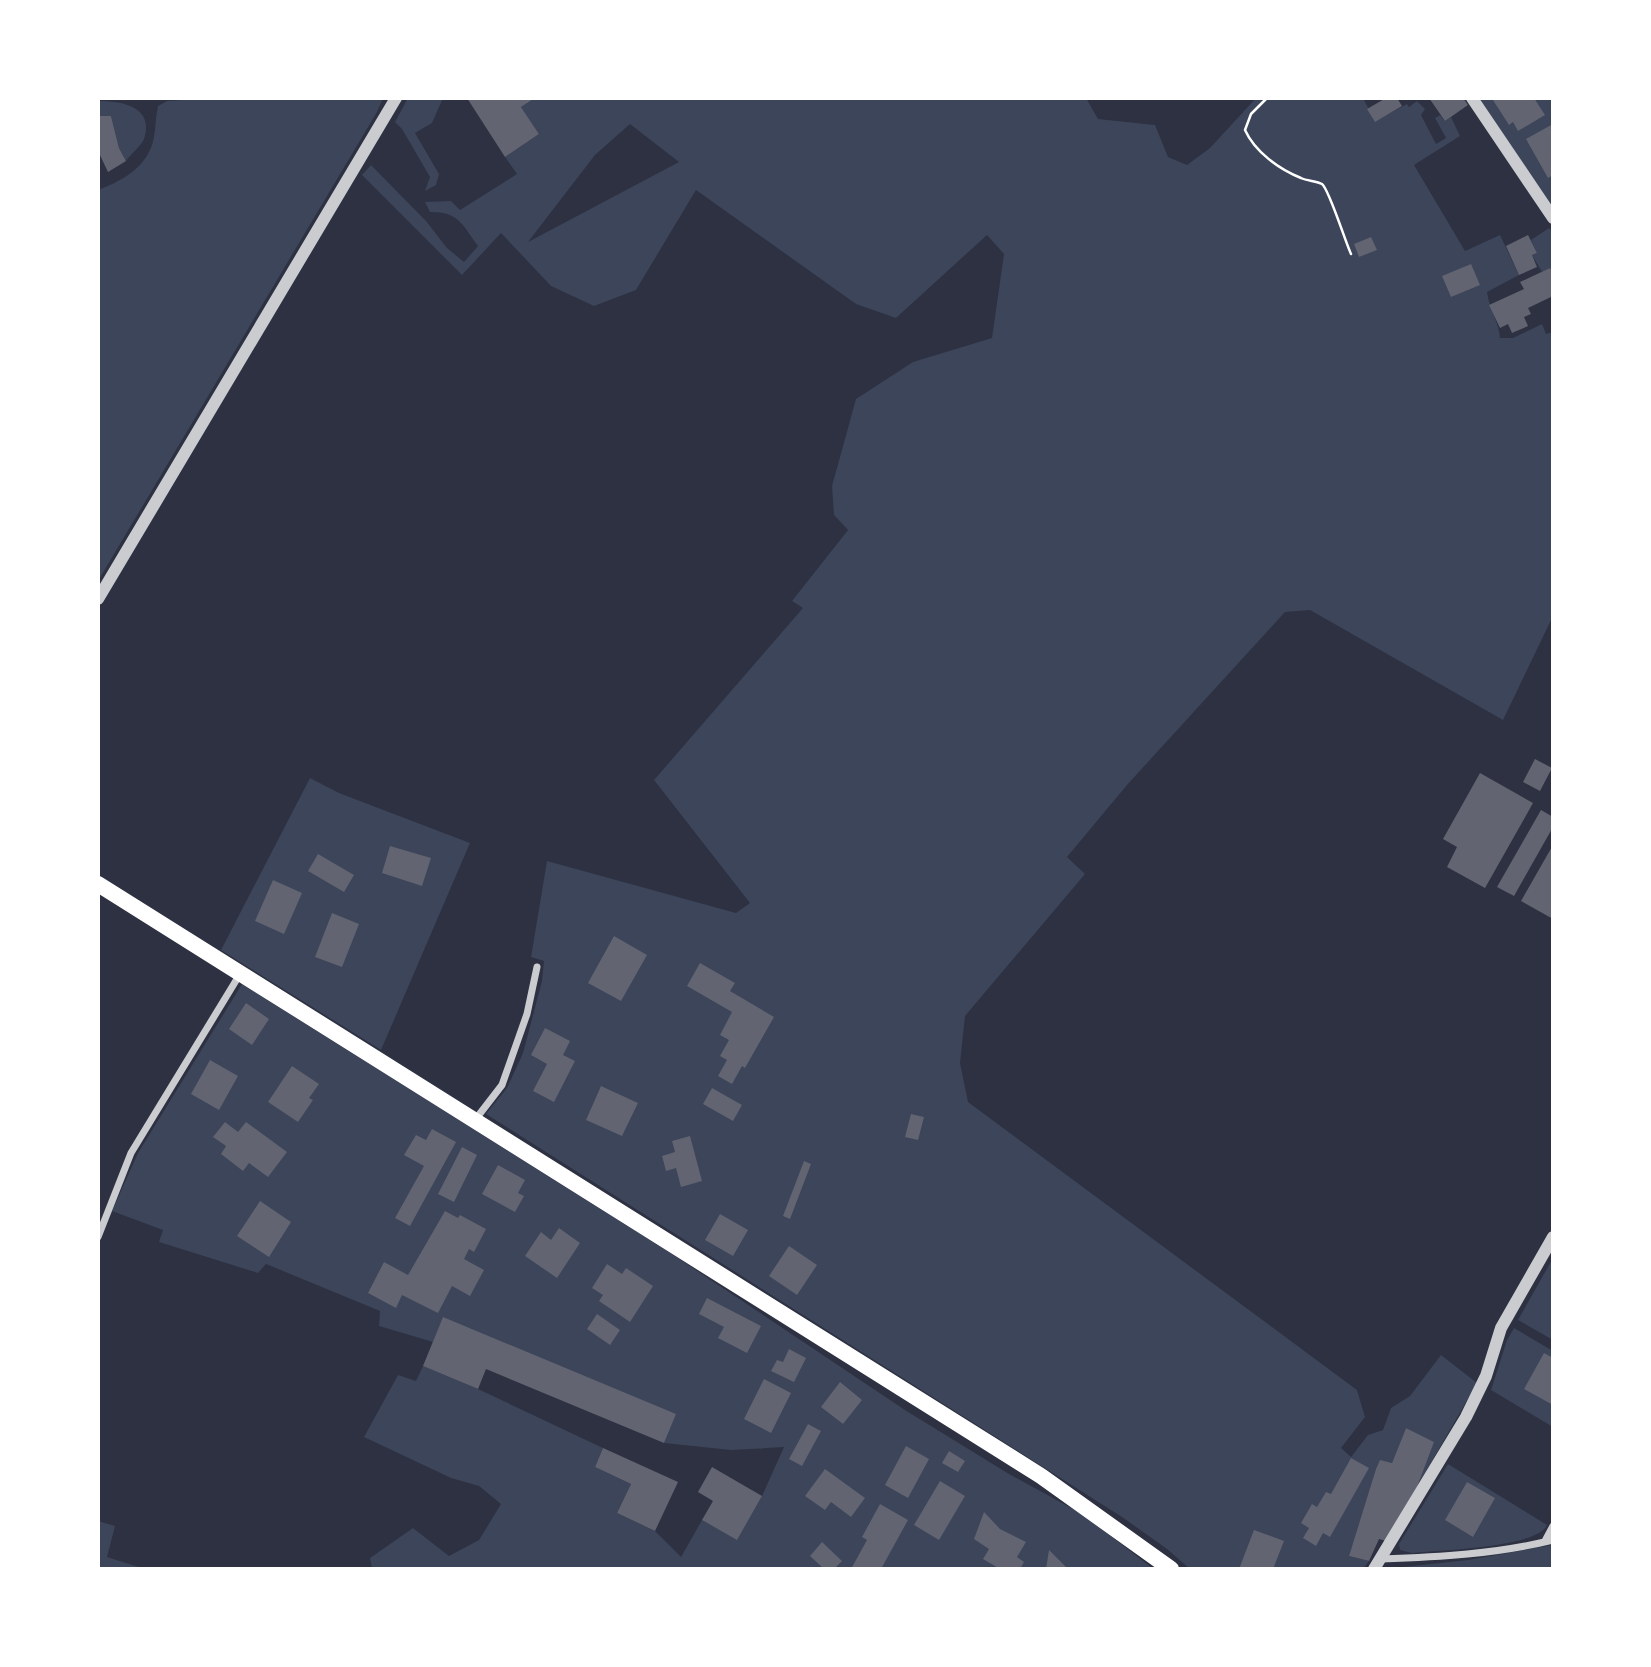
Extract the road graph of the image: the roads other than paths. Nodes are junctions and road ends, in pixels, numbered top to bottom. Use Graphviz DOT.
graph roads {
  1 [pos="397,98"];
  2 [pos="1472,98"];
  3 [pos="1553,218"];
  4 [pos="98,599"];
  5 [pos="98,884"];
  6 [pos="537,967"];
  7 [pos="241,973"];
  8 [pos="475,1120"];
  9 [pos="98,1237"];
  10 [pos="1553,1237"];
  11 [pos="1553,1527"];
  12 [pos="1549,1541"];
  13 [pos="1378,1564"];
  14 [pos="1171,1569"];
  1 -- 4 [label="street"];
  2 -- 3 [label="street"];
  5 -- 7 [label="main road"];
  6 -- 8 [label="street"];
  7 -- 8 [label="main road"];
  7 -- 9 [label="street"];
  8 -- 14 [label="main road"];
  10 -- 13 [label="street"];
  11 -- 12 [label="street"];
  12 -- 13 [label="street"];
}
